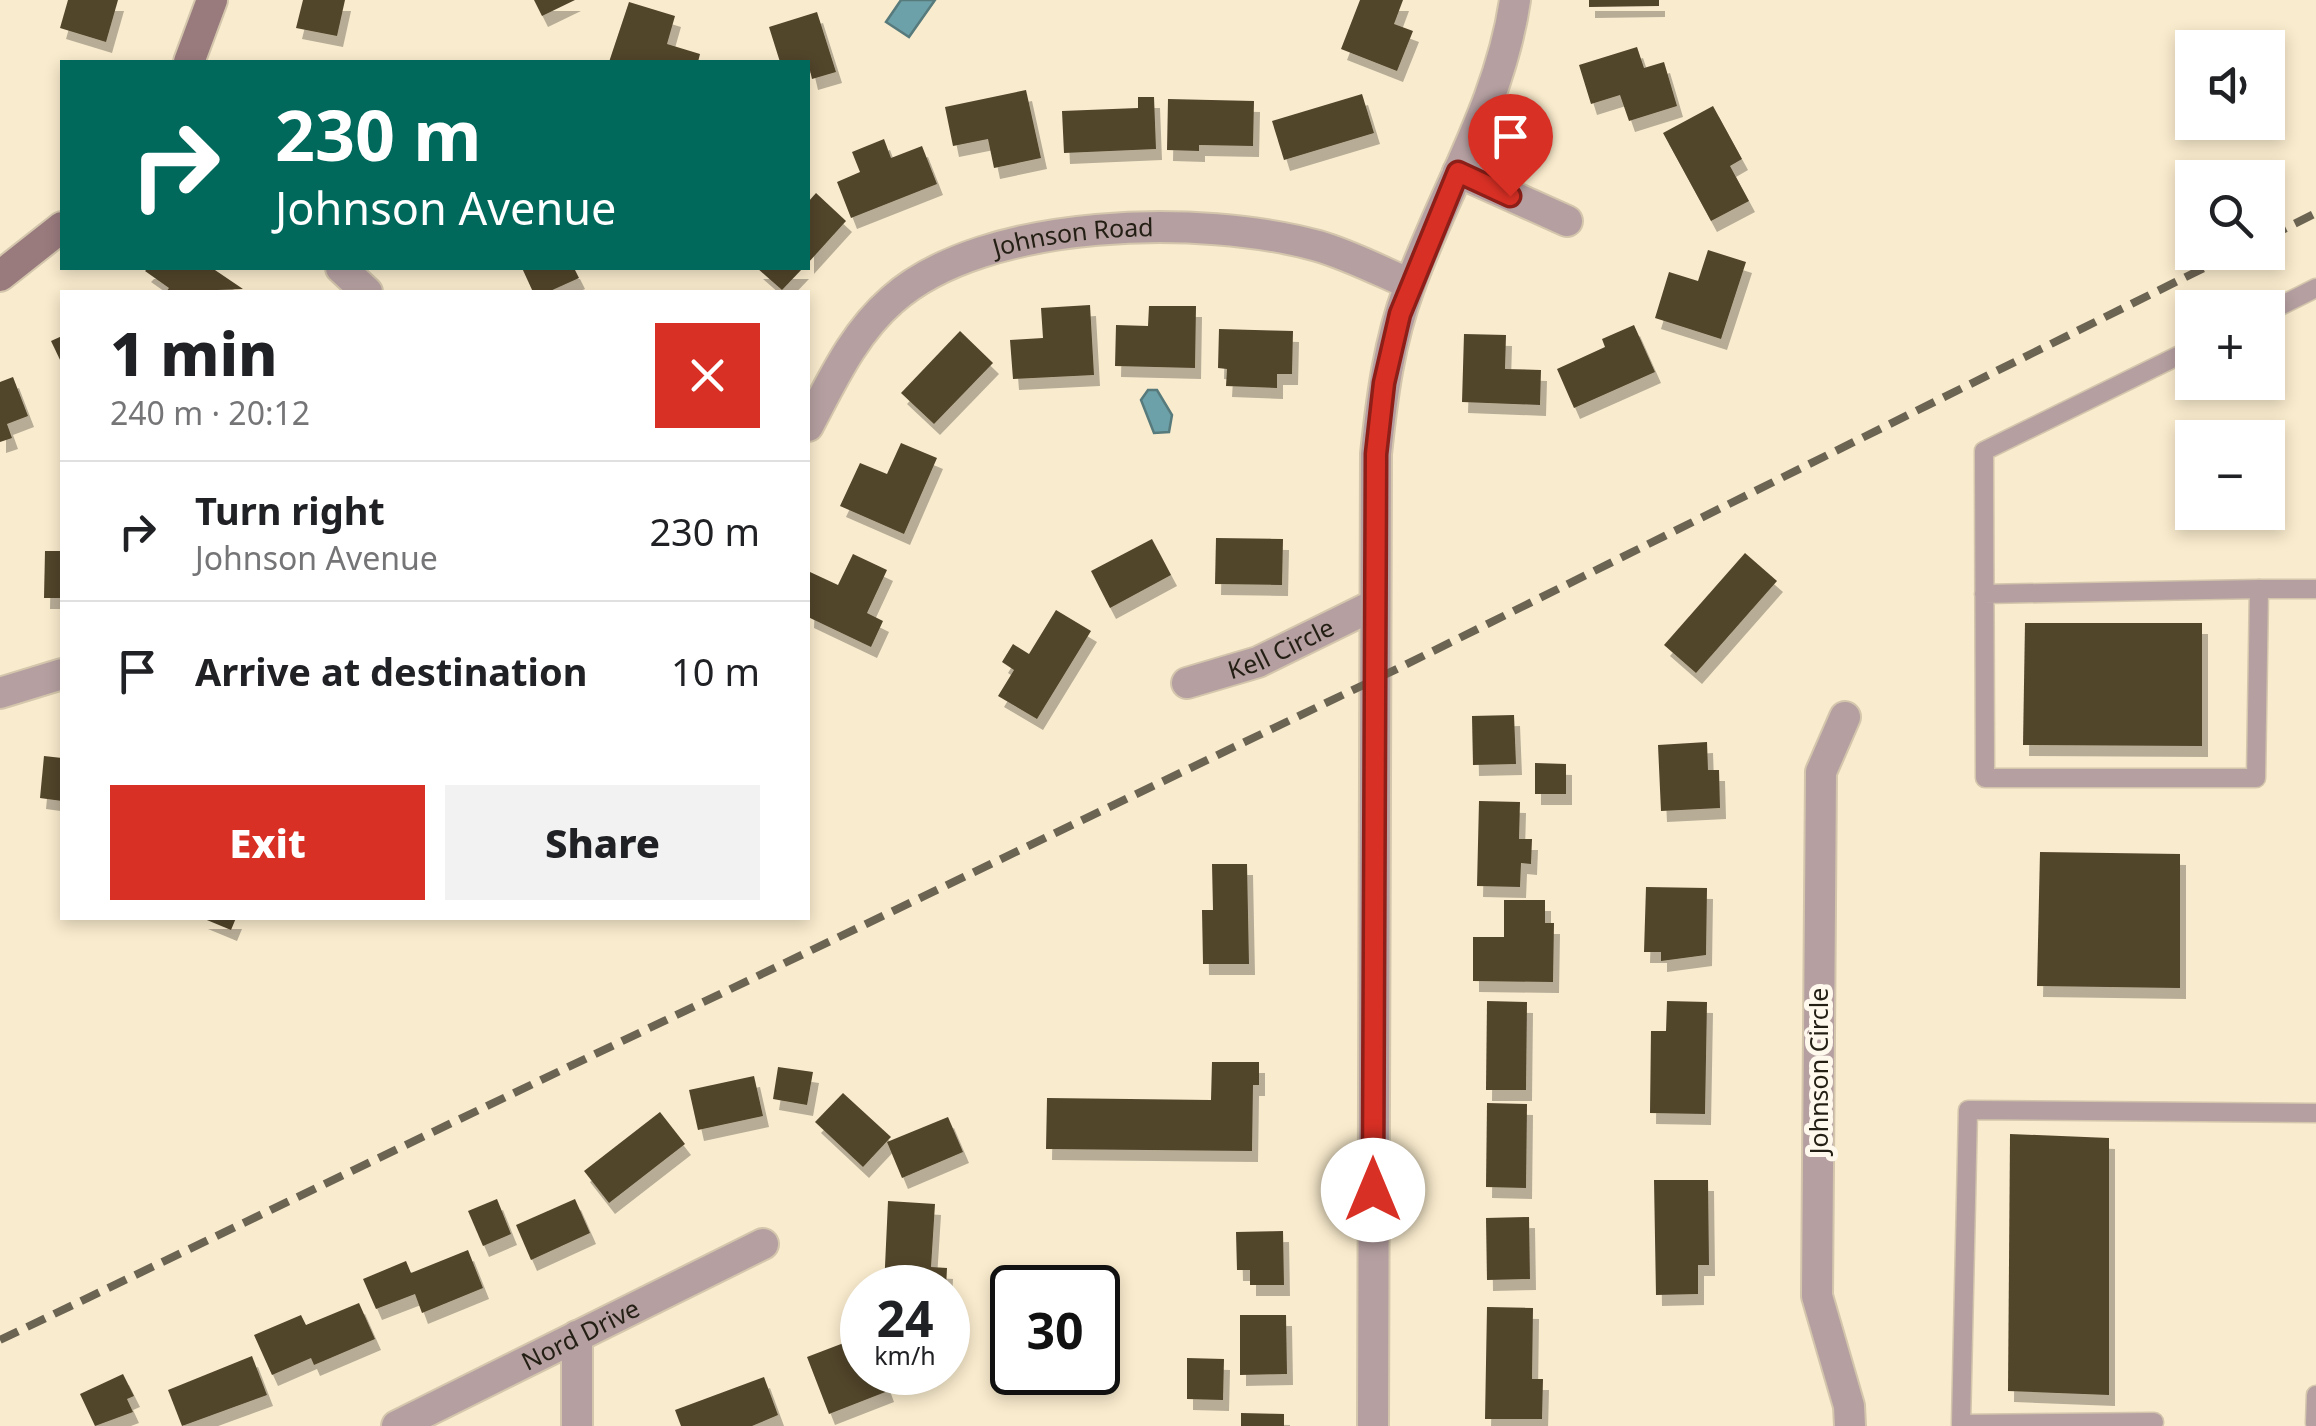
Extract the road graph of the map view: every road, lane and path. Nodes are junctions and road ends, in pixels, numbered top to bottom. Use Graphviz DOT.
graph roads {
  1 [pos="212,0"];
  2 [pos="1515,0"];
  3 [pos="191,60"];
  4 [pos="1458,172"];
  5 [pos="1567,221"];
  6 [pos="60,230"];
  7 [pos="343,270"];
  8 [pos="0,276"];
  9 [pos="1410,284"];
  10 [pos="2316,288"];
  11 [pos="365,290"];
  12 [pos="2285,304"];
  13 [pos="2175,357"];
  14 [pos="810,422"];
  15 [pos="2259,589"];
  16 [pos="2316,590"];
  17 [pos="1984,594"];
  18 [pos="1372,606"];
  19 [pos="60,675"];
  20 [pos="1187,683"];
  21 [pos="0,694"];
  22 [pos="1845,717"];
  23 [pos="2316,1113"];
  24 [pos="763,1244"];
  25 [pos="577,1336"];
  26 [pos="2316,1395"];
  27 [pos="2154,1422"];
  28 [pos="2316,1423"];
  29 [pos="396,1426"];
  30 [pos="577,1426"];
  31 [pos="1373,1426"];
  32 [pos="1850,1426"];
  1 -- 3 [label="street"];
  2 -- 4 [label="street"];
  4 -- 5 [label="street"];
  4 -- 9 [label="street"];
  6 -- 8 [label="street"];
  7 -- 11 [label="street"];
  9 -- 14 [label="street, Johnson Road"];
  9 -- 18 [label="street"];
  10 -- 12 [label="lane"];
  13 -- 17 [label="lane"];
  15 -- 16 [label="lane"];
  15 -- 17 [label="lane"];
  15 -- 17 [label="lane"];
  18 -- 20 [label="street, Kell Circle"];
  18 -- 31 [label="street"];
  19 -- 21 [label="street"];
  22 -- 32 [label="street, Johnson Circle"];
  23 -- 27 [label="lane"];
  24 -- 25 [label="street, Nord Drive"];
  25 -- 29 [label="street, Nord Drive"];
  25 -- 30 [label="street"];
  26 -- 28 [label="lane"];
}
